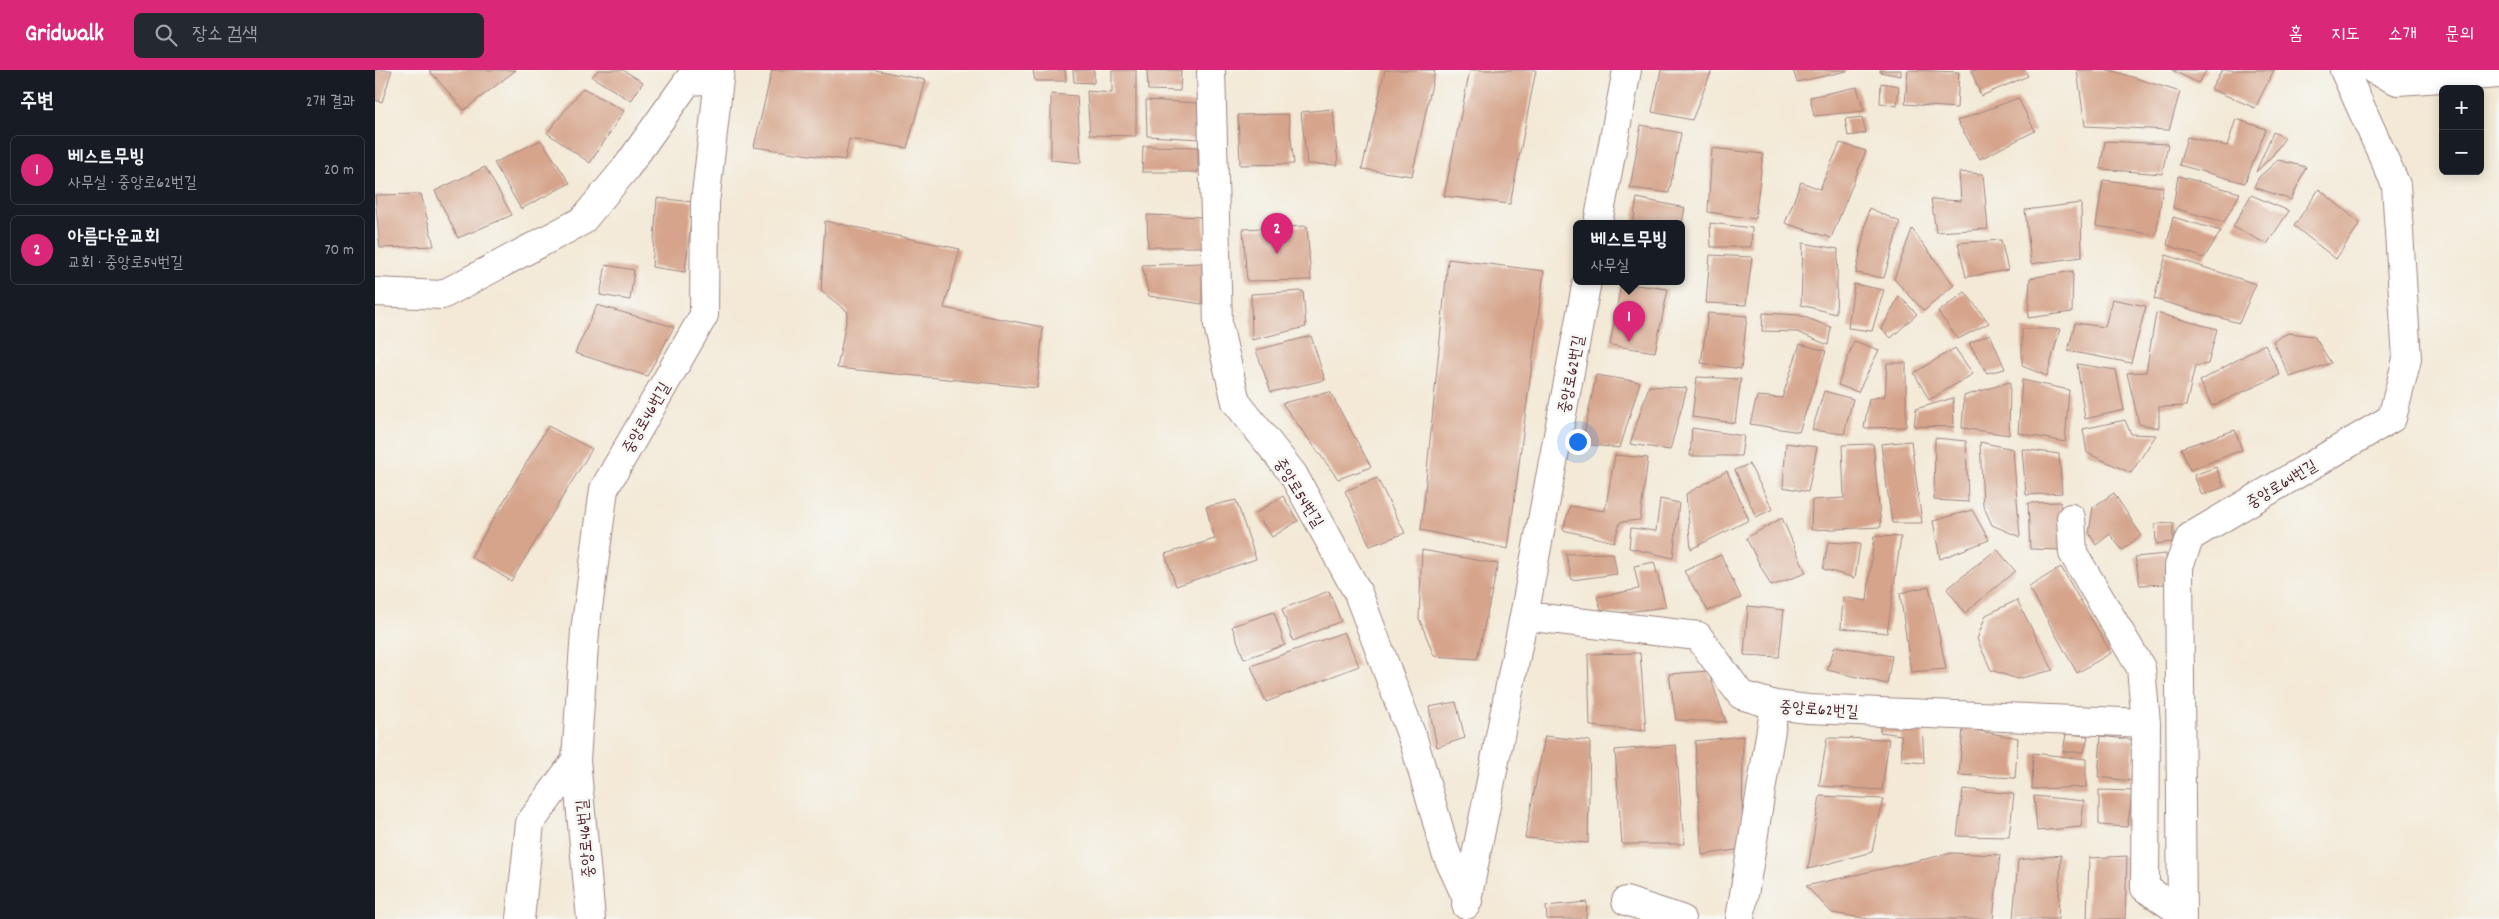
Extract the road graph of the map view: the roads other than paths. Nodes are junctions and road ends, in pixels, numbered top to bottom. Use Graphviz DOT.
graph roads {
  1 [pos="1211,70"];
  2 [pos="1627,70"];
  3 [pos="2344,70"];
  4 [pos="2374,70"];
  5 [pos="2499,74"];
  6 [pos="719,75"];
  7 [pos="1599,220"];
  8 [pos="1586,285"];
  9 [pos="375,292"];
  10 [pos="2071,518"];
  11 [pos="1524,616"];
  12 [pos="1775,705"];
  13 [pos="2146,723"];
  14 [pos="577,760"];
  15 [pos="1626,901"];
  16 [pos="1464,910"];
  17 [pos="2182,916"];
  18 [pos="520,919"];
  19 [pos="591,919"];
  20 [pos="1681,919"];
  21 [pos="1740,919"];
  1 -- 16 [label="street, 중앙로54번길"];
  2 -- 7 [label="street"];
  3 -- 17 [label="street, 중앙로64번길"];
  4 -- 5 [label="street"];
  6 -- 9 [label="street, 중앙로46번길"];
  6 -- 14 [label="street, 중앙로46번길"];
  8 -- 11 [label="street, 중앙로62번길"];
  10 -- 13 [label="street"];
  11 -- 12 [label="street, 중앙로62번길"];
  11 -- 16 [label="street, 중앙로62번길"];
  12 -- 13 [label="street, 중앙로62번길"];
  12 -- 21 [label="street"];
  13 -- 17 [label="street"];
  14 -- 18 [label="street, 중앙로46번길"];
  14 -- 19 [label="street, 중앙로46번길"];
  15 -- 20 [label="street"];
}
